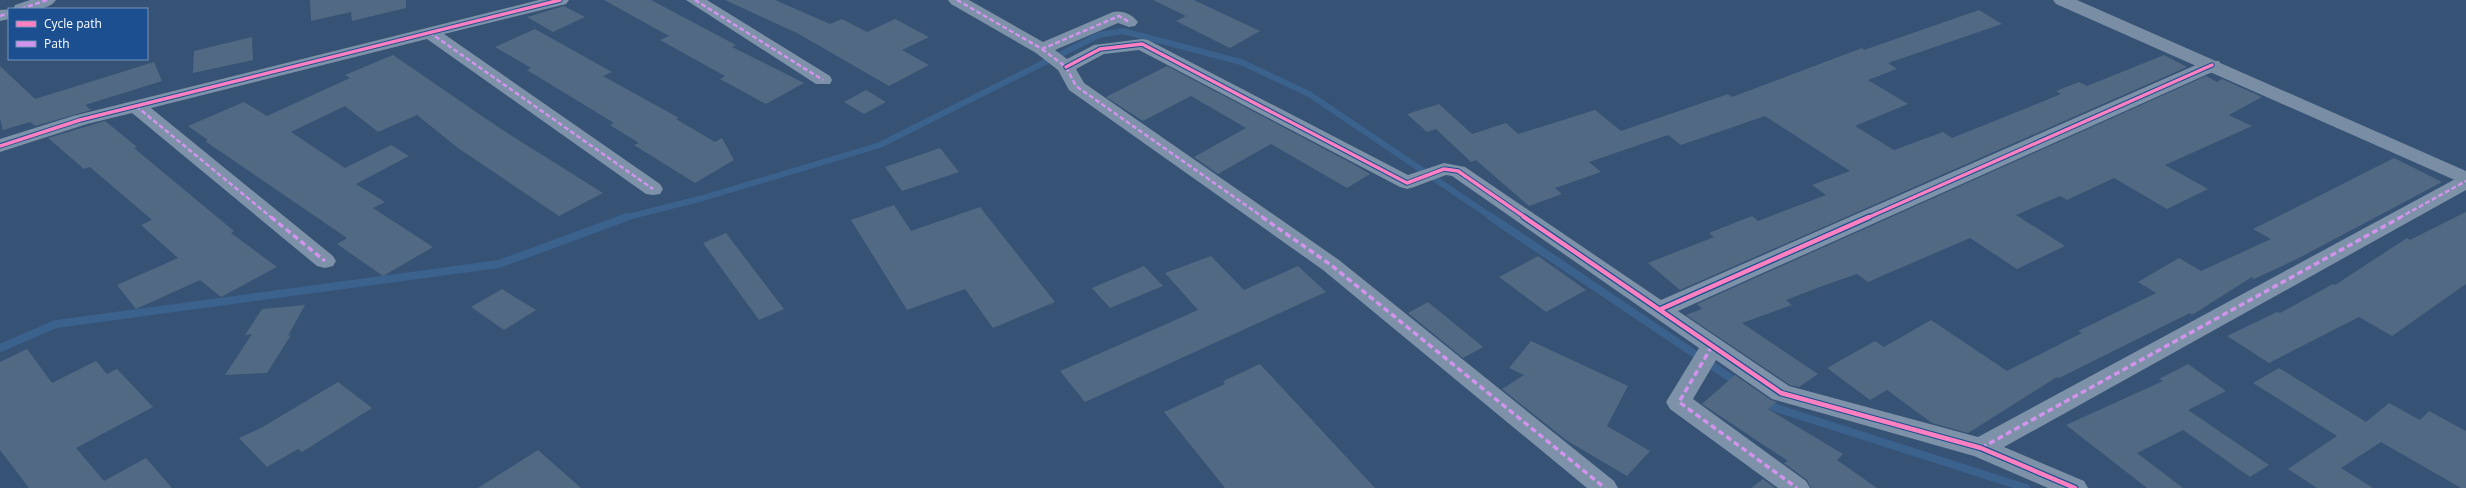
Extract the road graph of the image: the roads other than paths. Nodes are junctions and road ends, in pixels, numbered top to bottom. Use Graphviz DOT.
graph roads {
  1 [pos="47,0"];
  2 [pos="560,0"];
  3 [pos="695,0"];
  4 [pos="957,0"];
  5 [pos="2062,0"];
  6 [pos="24,8"];
  7 [pos="1129,22"];
  8 [pos="430,32"];
  9 [pos="1042,49"];
  10 [pos="2212,65"];
  11 [pos="1066,67"];
  12 [pos="823,80"];
  13 [pos="136,106"];
  14 [pos="0,146"];
  15 [pos="2466,180"];
  16 [pos="653,189"];
  17 [pos="325,261"];
  18 [pos="1661,310"];
  19 [pos="1707,356"];
  20 [pos="1981,448"];
  21 [pos="1605,488"];
  22 [pos="1797,488"];
  23 [pos="2075,488"];
  1 -- 6 [label="street"];
  2 -- 8 [label="street"];
  3 -- 12 [label="street"];
  4 -- 9 [label="street"];
  5 -- 10 [label="main road"];
  7 -- 9 [label="street"];
  8 -- 13 [label="street"];
  8 -- 16 [label="street"];
  9 -- 11 [label="street"];
  10 -- 15 [label="main road"];
  10 -- 18 [label="street"];
  11 -- 18 [label="street"];
  11 -- 21 [label="street"];
  13 -- 14 [label="street"];
  13 -- 17 [label="street"];
  15 -- 20 [label="street"];
  18 -- 19 [label="street"];
  19 -- 20 [label="street"];
  19 -- 22 [label="street"];
  20 -- 23 [label="street"];
}
